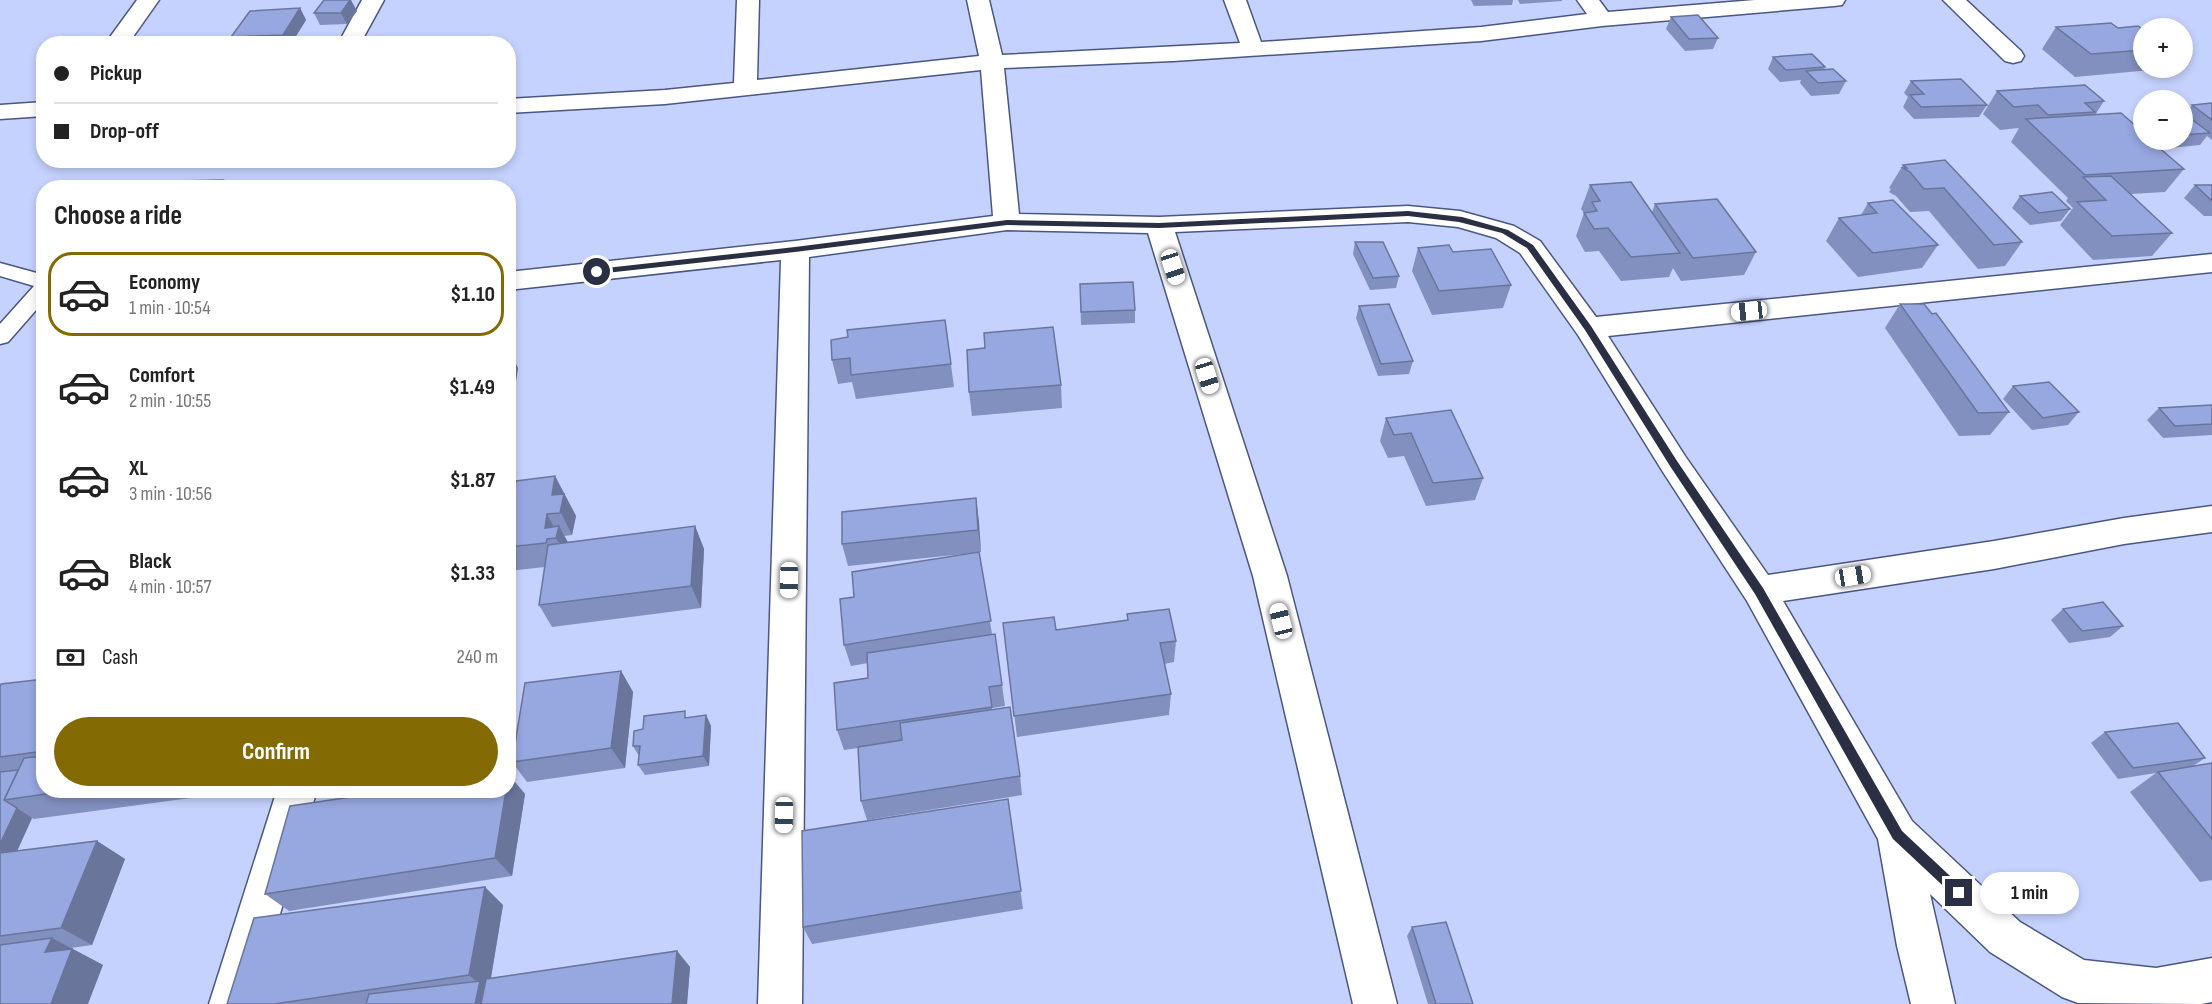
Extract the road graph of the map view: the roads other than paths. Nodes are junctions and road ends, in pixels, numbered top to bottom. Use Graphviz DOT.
graph roads {
  1 [pos="148,0"];
  2 [pos="373,0"];
  3 [pos="748,0"];
  4 [pos="978,0"];
  5 [pos="1235,0"];
  6 [pos="1588,0"];
  7 [pos="1834,0"];
  8 [pos="1954,0"];
  9 [pos="1602,20"];
  10 [pos="122,36"];
  11 [pos="353,36"];
  12 [pos="1253,49"];
  13 [pos="2013,56"];
  14 [pos="992,62"];
  15 [pos="745,88"];
  16 [pos="516,105"];
  17 [pos="36,110"];
  18 [pos="0,112"];
  19 [pos="1007,222"];
  20 [pos="1159,225"];
  21 [pos="795,250"];
  22 [pos="2212,262"];
  23 [pos="0,269"];
  24 [pos="36,280"];
  25 [pos="516,280"];
  26 [pos="36,296"];
  27 [pos="1588,328"];
  28 [pos="0,337"];
  29 [pos="2212,519"];
  30 [pos="1759,591"];
  31 [pos="295,798"];
  32 [pos="1898,835"];
  33 [pos="2212,980"];
  34 [pos="231,1004"];
  35 [pos="780,1004"];
  36 [pos="1375,1004"];
  37 [pos="1933,1004"];
  1 -- 10 [label="street"];
  2 -- 11 [label="street"];
  3 -- 15 [label="street"];
  4 -- 14 [label="street"];
  5 -- 12 [label="street"];
  6 -- 9 [label="street"];
  7 -- 9 [label="street"];
  8 -- 13 [label="street"];
  9 -- 12 [label="street"];
  12 -- 14 [label="street"];
  14 -- 15 [label="street"];
  14 -- 19 [label="street"];
  15 -- 16 [label="street"];
  17 -- 18 [label="street"];
  19 -- 20 [label="street"];
  19 -- 21 [label="street"];
  20 -- 27 [label="street"];
  20 -- 36 [label="street"];
  21 -- 25 [label="street"];
  21 -- 35 [label="street"];
  22 -- 27 [label="street"];
  23 -- 24 [label="lane"];
  26 -- 28 [label="lane"];
  27 -- 30 [label="street"];
  29 -- 30 [label="street"];
  30 -- 32 [label="street"];
  31 -- 34 [label="street"];
  32 -- 33 [label="street"];
  32 -- 37 [label="street"];
}
